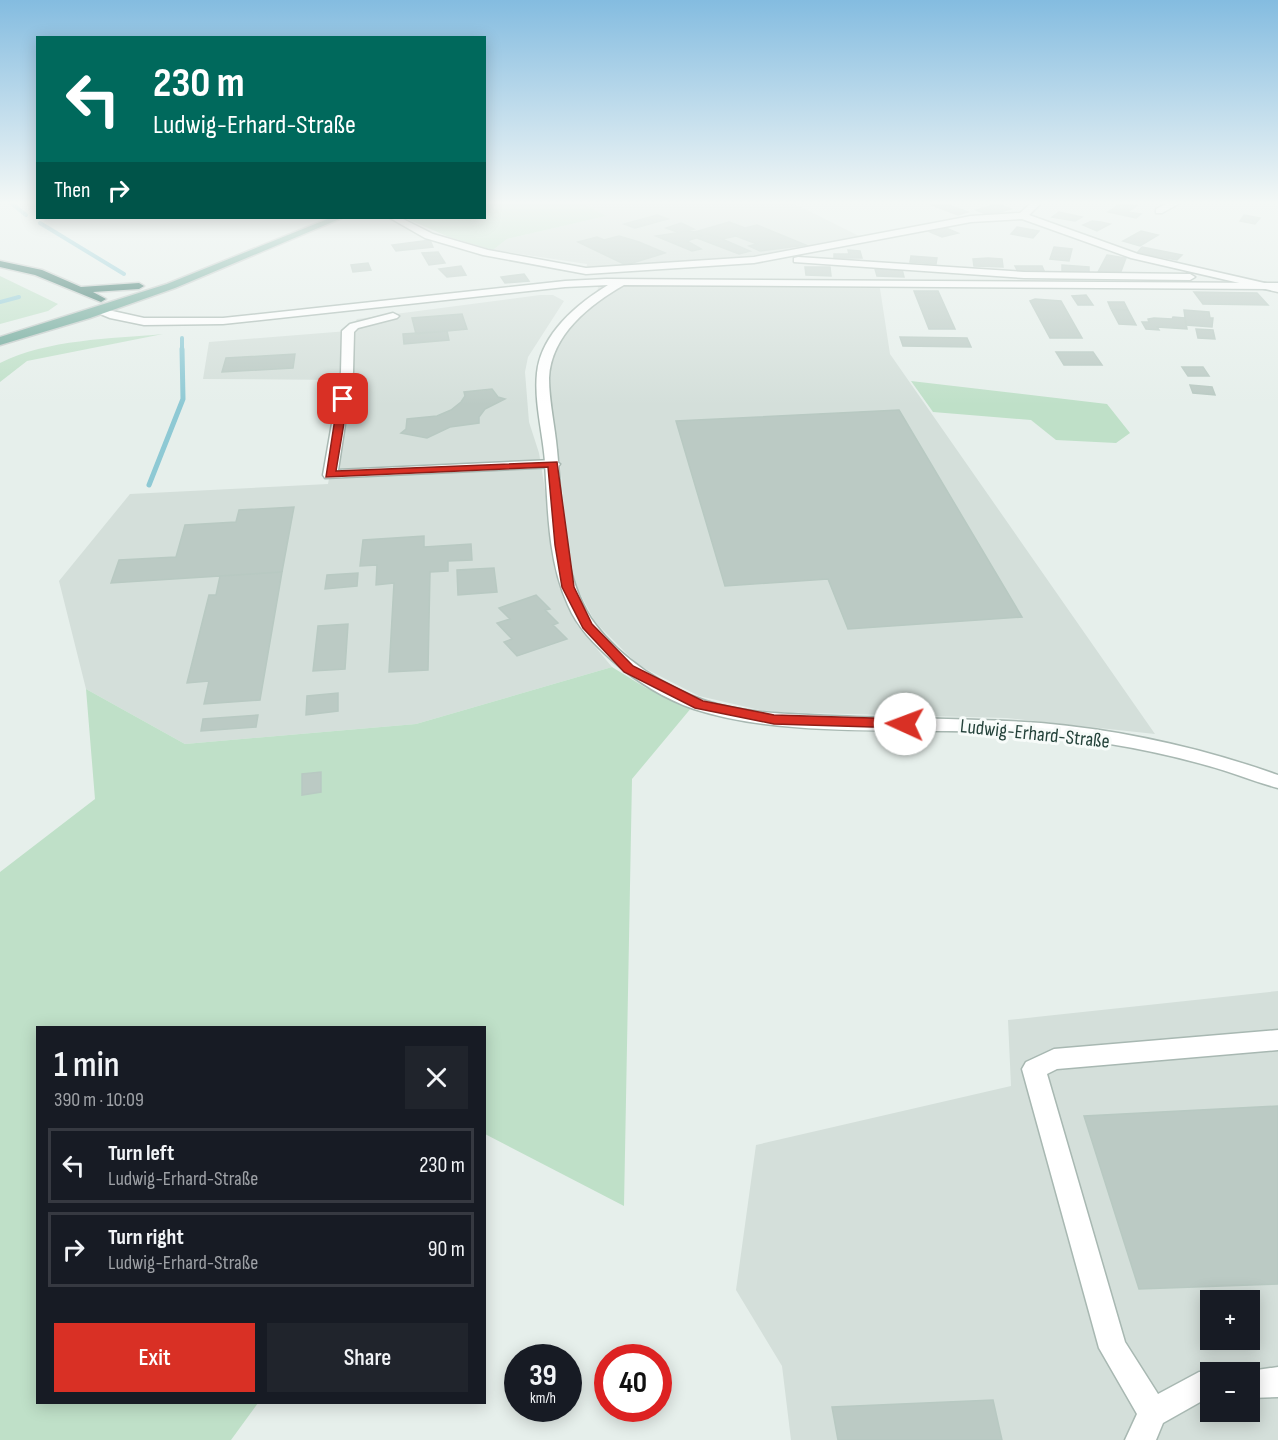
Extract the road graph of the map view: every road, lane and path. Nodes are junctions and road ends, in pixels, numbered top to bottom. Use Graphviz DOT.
graph roads {
  1 [pos="29,270"];
  2 [pos="180,270"];
  3 [pos="212,270"];
  4 [pos="558,270"];
  5 [pos="659,270"];
  6 [pos="964,270"];
  7 [pos="1199,270"];
  8 [pos="0,272"];
  9 [pos="1229,277"];
  10 [pos="590,278"];
  11 [pos="623,282"];
  12 [pos="139,286"];
  13 [pos="1277,287"];
  14 [pos="522,288"];
  15 [pos="80,289"];
  16 [pos="576,298"];
  17 [pos="101,299"];
  18 [pos="595,299"];
  19 [pos="84,305"];
  20 [pos="116,305"];
  21 [pos="368,306"];
  22 [pos="99,311"];
  23 [pos="574,317"];
  24 [pos="194,323"];
  25 [pos="0,331"];
  26 [pos="0,341"];
  27 [pos="553,464"];
  28 [pos="1278,782"];
  29 [pos="1278,1040"];
  30 [pos="1278,1382"];
  31 [pos="1260,1383"];
  32 [pos="1200,1387"];
  33 [pos="1153,1413"];
  34 [pos="1140,1440"];
  1 -- 15 [label="highway"];
  2 -- 12 [label="main road"];
  3 -- 20 [label="main road"];
  4 -- 10 [label="street"];
  5 -- 10 [label="street"];
  6 -- 9 [label="street"];
  7 -- 9 [label="street"];
  8 -- 19 [label="highway"];
  9 -- 13 [label="street"];
  10 -- 11 [label="street"];
  10 -- 14 [label="street"];
  10 -- 16 [label="street, Ludwig-Erhard-Straße"];
  10 -- 18 [label="street"];
  11 -- 13 [label="street"];
  11 -- 18 [label="street, Ludwig-Erhard-Straße"];
  12 -- 15 [label="highway"];
  12 -- 17 [label="main road"];
  14 -- 16 [label="street"];
  14 -- 21 [label="street"];
  15 -- 17 [label="highway"];
  16 -- 23 [label="street, Ludwig-Erhard-Straße"];
  17 -- 19 [label="main road"];
  17 -- 20 [label="main road"];
  18 -- 23 [label="street, Ludwig-Erhard-Straße"];
  19 -- 22 [label="main road"];
  19 -- 25 [label="main road"];
  20 -- 22 [label="main road"];
  20 -- 24 [label="street"];
  21 -- 24 [label="street"];
  21 -- 27 [label="street"];
  22 -- 24 [label="street"];
  22 -- 26 [label="main road"];
  23 -- 27 [label="street, Ludwig-Erhard-Straße"];
  27 -- 28 [label="street, Ludwig-Erhard-Straße"];
  29 -- 33 [label="street"];
  30 -- 31 [label="street"];
  32 -- 33 [label="street"];
  33 -- 34 [label="street"];
}
